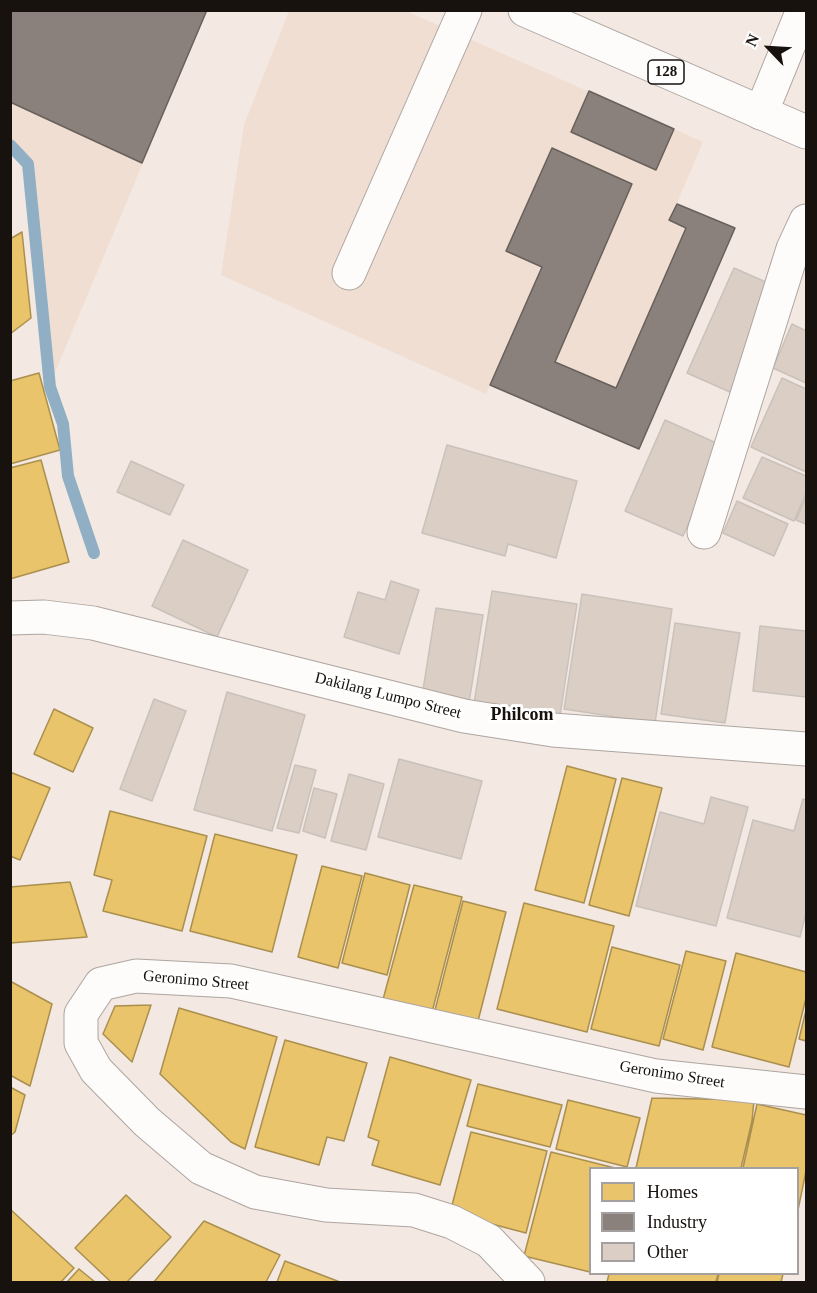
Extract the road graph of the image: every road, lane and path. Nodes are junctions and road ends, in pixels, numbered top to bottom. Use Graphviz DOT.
graph roads {
  1 [pos="465,10"];
  2 [pos="525,10"];
  3 [pos="803,10"];
  4 [pos="761,113"];
  5 [pos="807,132"];
  6 [pos="807,221"];
  7 [pos="349,273"];
  8 [pos="704,532"];
  9 [pos="10,618"];
  10 [pos="807,749"];
  11 [pos="807,1092"];
  12 [pos="528,1282"];
  1 -- 7 [label="street"];
  2 -- 4 [label="street, 128"];
  3 -- 4 [label="street"];
  4 -- 5 [label="street, 128"];
  6 -- 8 [label="street"];
  9 -- 10 [label="street, Dakilang Lumpo Street"];
  11 -- 12 [label="street, Geronimo Street"];
}
